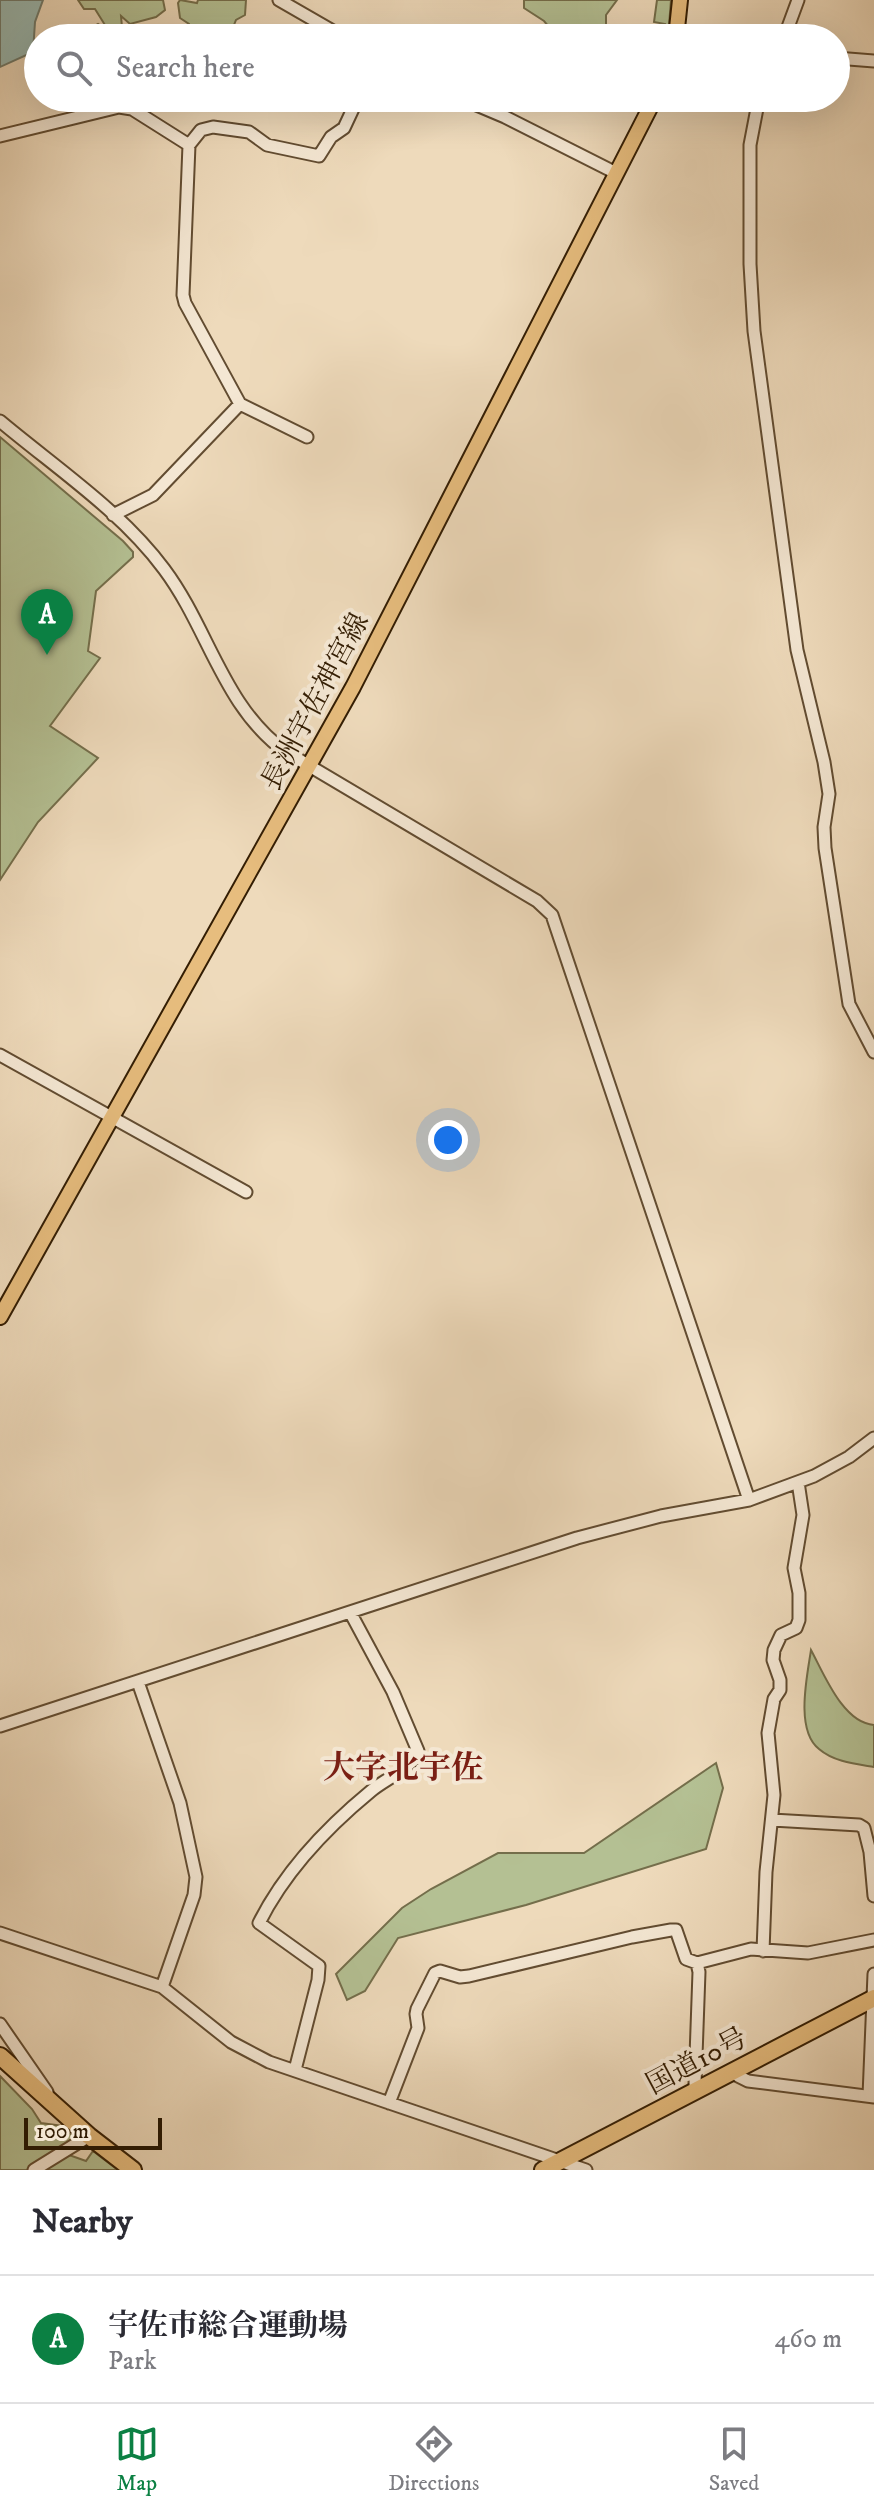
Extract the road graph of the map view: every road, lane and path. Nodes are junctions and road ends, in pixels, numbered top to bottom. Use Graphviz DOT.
graph roads {
  1 [pos="279,0"];
  2 [pos="680,0"];
  3 [pos="798,0"];
  4 [pos="321,24"];
  5 [pos="677,24"];
  6 [pos="789,24"];
  7 [pos="850,59"];
  8 [pos="874,61"];
  9 [pos="98,112"];
  10 [pos="137,112"];
  11 [pos="351,112"];
  12 [pos="493,112"];
  13 [pos="648,112"];
  14 [pos="756,112"];
  15 [pos="0,136"];
  16 [pos="189,145"];
  17 [pos="616,173"];
  18 [pos="240,404"];
  19 [pos="0,421"];
  20 [pos="307,437"];
  21 [pos="113,515"];
  22 [pos="310,766"];
  23 [pos="874,1052"];
  24 [pos="0,1055"];
  25 [pos="113,1117"];
  26 [pos="246,1192"];
  27 [pos="0,1317"];
  28 [pos="874,1438"];
  29 [pos="798,1482"];
  30 [pos="749,1500"];
  31 [pos="350,1612"];
  32 [pos="138,1682"];
  33 [pos="0,1726"];
  34 [pos="772,1820"];
  35 [pos="874,1896"];
  36 [pos="0,1933"];
  37 [pos="874,1940"];
  38 [pos="763,1951"];
  39 [pos="697,1963"];
  40 [pos="874,1974"];
  41 [pos="162,1987"];
  42 [pos="874,1998"];
  43 [pos="0,2024"];
  44 [pos="0,2056"];
  45 [pos="295,2070"];
  46 [pos="734,2070"];
  47 [pos="698,2088"];
  48 [pos="871,2097"];
  49 [pos="389,2103"];
  50 [pos="57,2106"];
  51 [pos="89,2136"];
  52 [pos="559,2161"];
  53 [pos="34,2170"];
  54 [pos="133,2170"];
  55 [pos="543,2170"];
  56 [pos="586,2170"];
  1 -- 4 [label="street"];
  2 -- 5 [label="main road"];
  3 -- 6 [label="street"];
  7 -- 8 [label="street"];
  9 -- 15 [label="street"];
  10 -- 16 [label="street"];
  11 -- 16 [label="street"];
  12 -- 17 [label="street"];
  13 -- 17 [label="main road, 長洲宇佐神宮線"];
  14 -- 23 [label="street"];
  16 -- 18 [label="street"];
  17 -- 22 [label="main road, 長洲宇佐神宮線"];
  18 -- 20 [label="street"];
  18 -- 21 [label="street"];
  19 -- 21 [label="street"];
  21 -- 22 [label="street"];
  22 -- 25 [label="main road, 長洲宇佐神宮線"];
  22 -- 30 [label="street"];
  24 -- 25 [label="street"];
  25 -- 26 [label="street"];
  25 -- 27 [label="main road, 長洲宇佐神宮線"];
  28 -- 29 [label="street"];
  29 -- 30 [label="street"];
  29 -- 34 [label="street"];
  30 -- 31 [label="street"];
  31 -- 32 [label="street"];
  31 -- 45 [label="street"];
  32 -- 33 [label="street"];
  32 -- 41 [label="street"];
  34 -- 35 [label="street"];
  34 -- 38 [label="street"];
  36 -- 41 [label="street"];
  37 -- 38 [label="street"];
  38 -- 39 [label="street"];
  39 -- 47 [label="street"];
  39 -- 49 [label="street"];
  40 -- 42 [label="street"];
  41 -- 45 [label="street"];
  42 -- 46 [label="highway, 国道10号"];
  42 -- 48 [label="street"];
  43 -- 50 [label="street"];
  44 -- 50 [label="highway"];
  45 -- 49 [label="street"];
  46 -- 47 [label="highway, 国道10号"];
  46 -- 48 [label="street"];
  47 -- 52 [label="highway, 国道10号"];
  49 -- 52 [label="street"];
  50 -- 51 [label="highway"];
  51 -- 53 [label="street"];
  51 -- 54 [label="highway"];
  52 -- 55 [label="highway, 国道10号"];
  52 -- 56 [label="street"];
}
